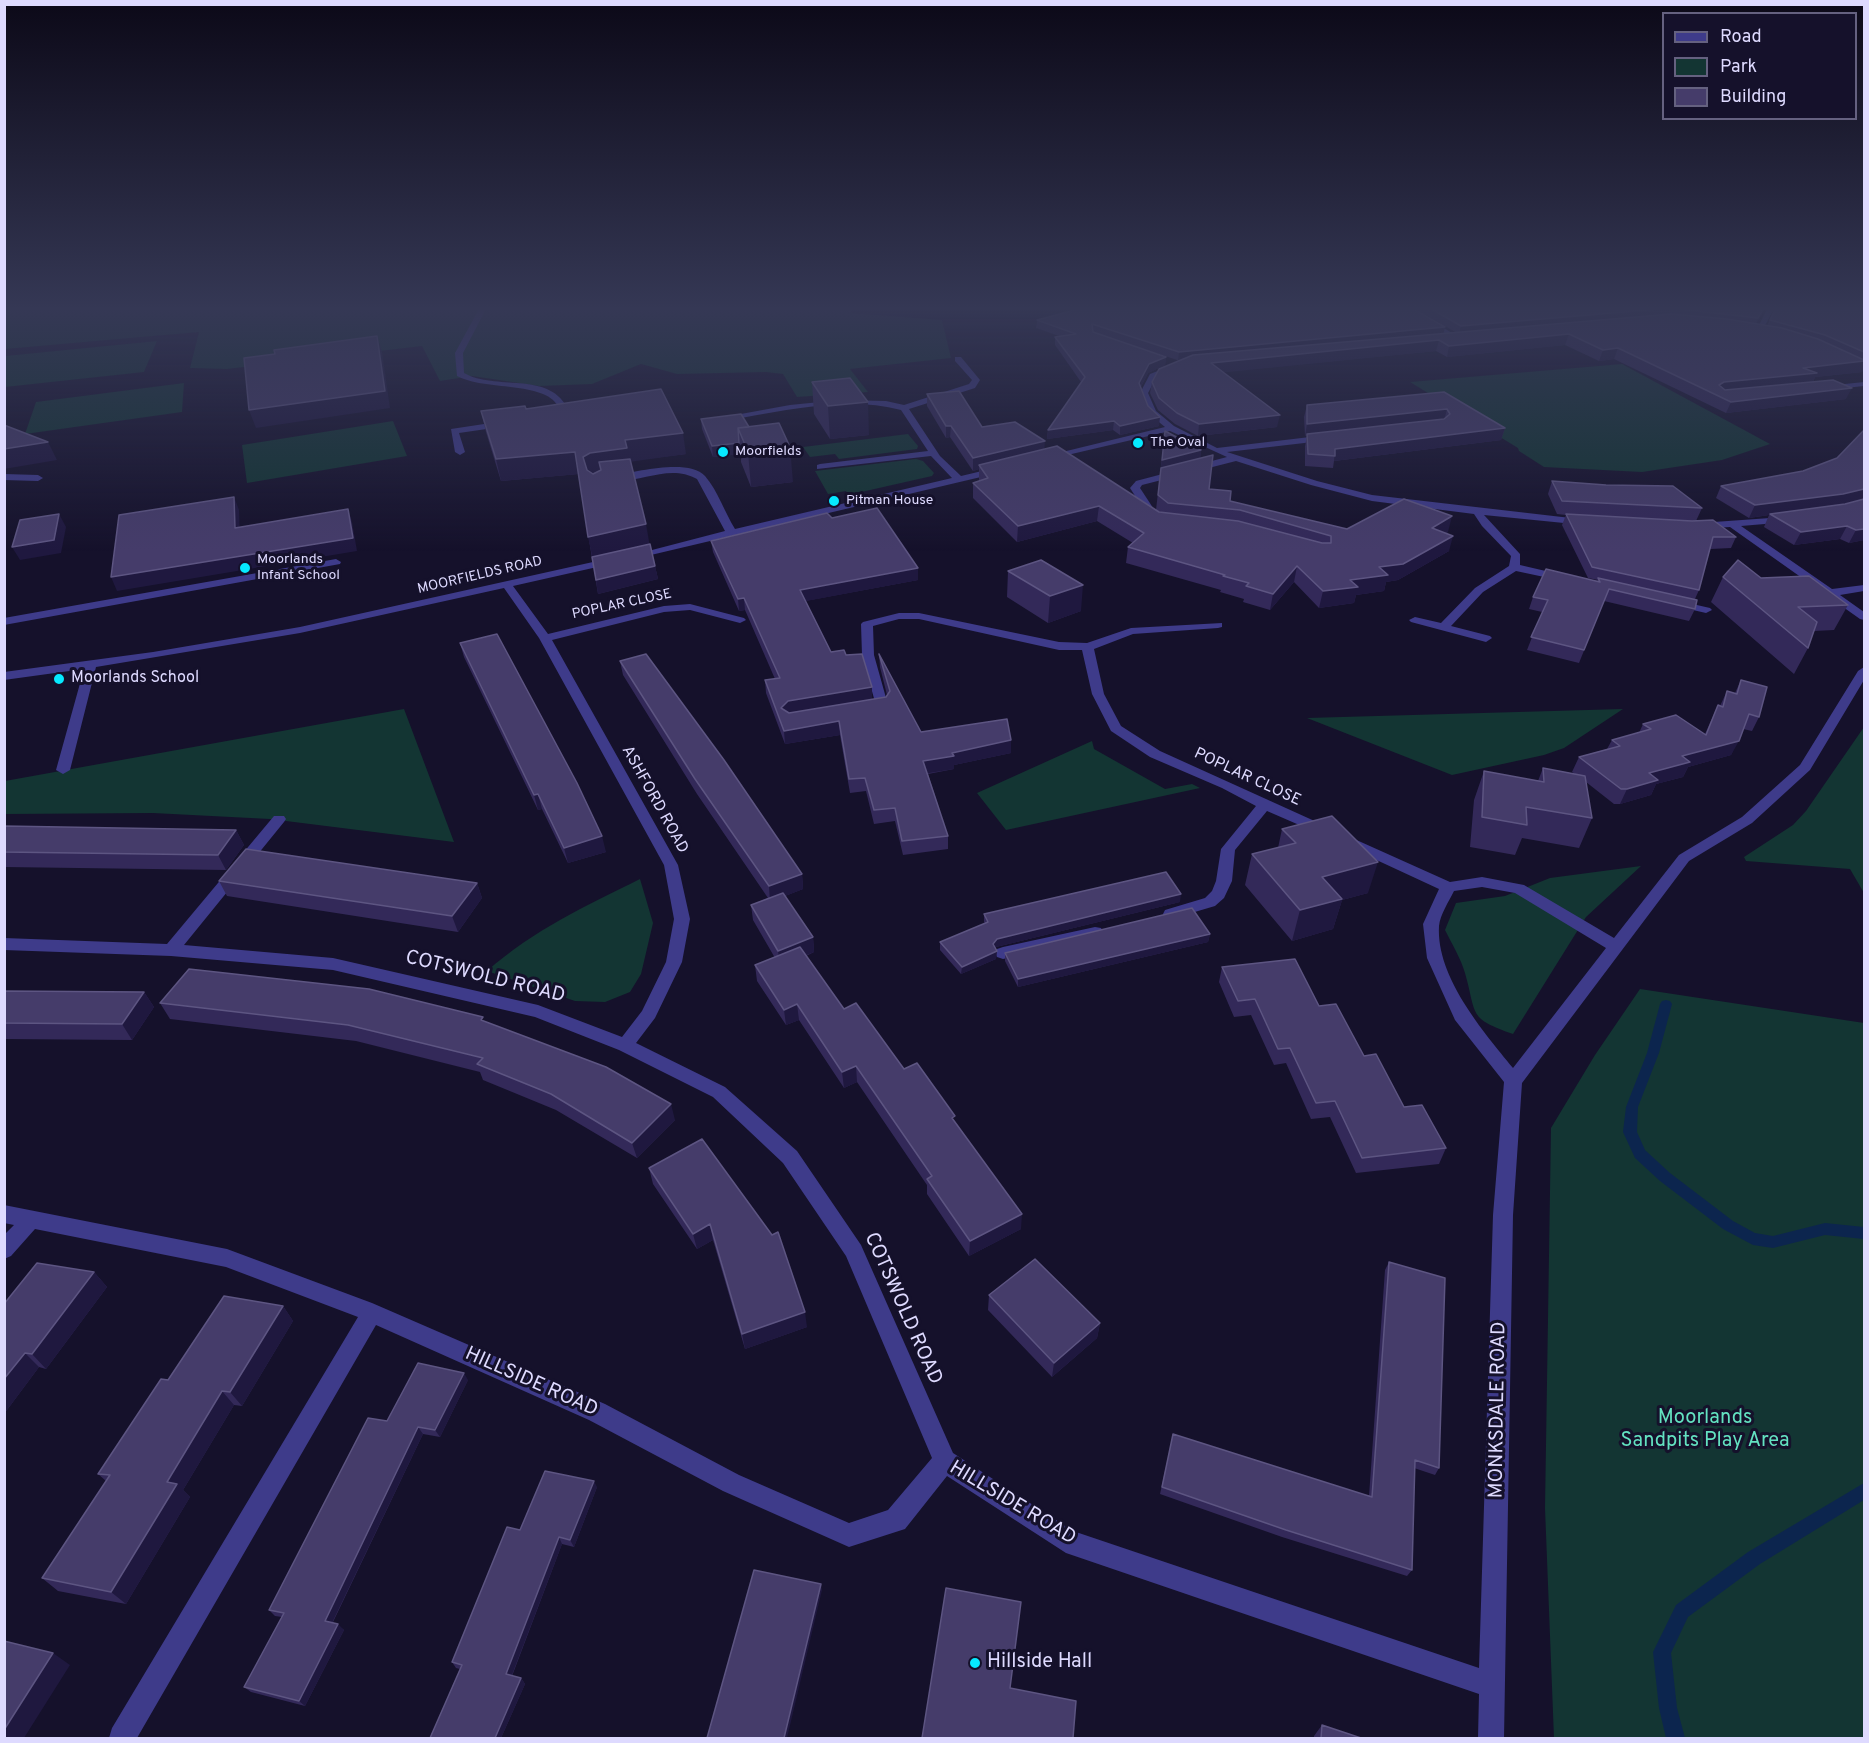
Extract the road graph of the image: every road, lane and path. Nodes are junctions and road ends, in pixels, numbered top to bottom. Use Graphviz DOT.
graph roads {
  1 [pos="532,388"];
  2 [pos="965,388"];
  3 [pos="1146,388"];
  4 [pos="904,408"];
  5 [pos="540,418"];
  6 [pos="722,418"];
  7 [pos="517,422"];
  8 [pos="1171,428"];
  9 [pos="1335,437"];
  10 [pos="1216,451"];
  11 [pos="460,452"];
  12 [pos="934,453"];
  13 [pos="1235,458"];
  14 [pos="1040,460"];
  15 [pos="820,467"];
  16 [pos="1008,468"];
  17 [pos="4,477"];
  18 [pos="38,478"];
  19 [pos="606,479"];
  20 [pos="958,479"];
  21 [pos="1478,512"];
  22 [pos="1799,518"];
  23 [pos="1594,522"];
  24 [pos="1162,524"];
  25 [pos="1687,526"];
  26 [pos="1734,526"];
  27 [pos="732,534"];
  28 [pos="336,562"];
  29 [pos="1514,567"];
  30 [pos="1570,580"];
  31 [pos="507,585"];
  32 [pos="1864,588"];
  33 [pos="1830,593"];
  34 [pos="1660,600"];
  35 [pos="1706,610"];
  36 [pos="1864,617"];
  37 [pos="740,620"];
  38 [pos="1415,620"];
  39 [pos="4,622"];
  40 [pos="1218,626"];
  41 [pos="1443,627"];
  42 [pos="545,638"];
  43 [pos="1486,638"];
  44 [pos="1088,647"];
  45 [pos="91,665"];
  46 [pos="1864,671"];
  47 [pos="4,676"];
  48 [pos="859,709"];
  49 [pos="63,770"];
  50 [pos="1265,805"];
  51 [pos="279,819"];
  52 [pos="1448,887"];
  53 [pos="1152,918"];
  54 [pos="1106,929"];
  55 [pos="4,944"];
  56 [pos="1616,946"];
  57 [pos="171,950"];
  58 [pos="1004,953"];
  59 [pos="625,1044"];
  60 [pos="1513,1081"];
  61 [pos="4,1214"];
  62 [pos="32,1218"];
  63 [pos="4,1250"];
  64 [pos="372,1313"];
  65 [pos="945,1461"];
  66 [pos="1492,1685"];
  67 [pos="122,1738"];
  68 [pos="1491,1738"];
  1 -- 5 [label="street"];
  2 -- 4 [label="street"];
  3 -- 8 [label="street"];
  4 -- 6 [label="street"];
  4 -- 12 [label="street"];
  7 -- 11 [label="street"];
  8 -- 10 [label="street"];
  8 -- 14 [label="street"];
  9 -- 10 [label="street"];
  10 -- 13 [label="street"];
  12 -- 15 [label="street"];
  12 -- 20 [label="street"];
  13 -- 21 [label="street"];
  13 -- 24 [label="street"];
  16 -- 20 [label="street, MOORFIELDS ROAD"];
  17 -- 18 [label="street"];
  19 -- 27 [label="street"];
  20 -- 27 [label="street, MOORFIELDS ROAD"];
  21 -- 23 [label="street"];
  21 -- 29 [label="street"];
  22 -- 26 [label="street"];
  25 -- 26 [label="street"];
  26 -- 33 [label="street"];
  27 -- 31 [label="street, MOORFIELDS ROAD"];
  28 -- 39 [label="street"];
  29 -- 30 [label="street"];
  29 -- 41 [label="street"];
  31 -- 42 [label="street, ASHFORD ROAD"];
  31 -- 45 [label="street, MOORFIELDS ROAD"];
  32 -- 33 [label="street"];
  33 -- 36 [label="street"];
  34 -- 35 [label="street"];
  37 -- 42 [label="street, POPLAR CLOSE"];
  38 -- 41 [label="street"];
  40 -- 44 [label="street"];
  41 -- 43 [label="street"];
  42 -- 59 [label="street, ASHFORD ROAD"];
  44 -- 48 [label="street"];
  44 -- 50 [label="street, POPLAR CLOSE"];
  45 -- 47 [label="street, MOORFIELDS ROAD"];
  45 -- 49 [label="street"];
  46 -- 56 [label="street"];
  50 -- 52 [label="street, POPLAR CLOSE"];
  50 -- 53 [label="street"];
  51 -- 57 [label="street"];
  52 -- 56 [label="street"];
  52 -- 60 [label="street"];
  54 -- 58 [label="street"];
  55 -- 57 [label="street, COTSWOLD ROAD"];
  56 -- 60 [label="street"];
  57 -- 59 [label="street, COTSWOLD ROAD"];
  59 -- 65 [label="street, COTSWOLD ROAD"];
  60 -- 66 [label="street, MONKSDALE ROAD"];
  61 -- 62 [label="street, HILLSIDE ROAD"];
  62 -- 63 [label="street"];
  62 -- 64 [label="street, HILLSIDE ROAD"];
  64 -- 65 [label="street, HILLSIDE ROAD"];
  64 -- 67 [label="street"];
  65 -- 66 [label="street, HILLSIDE ROAD"];
  66 -- 68 [label="street, MONKSDALE ROAD"];
}
